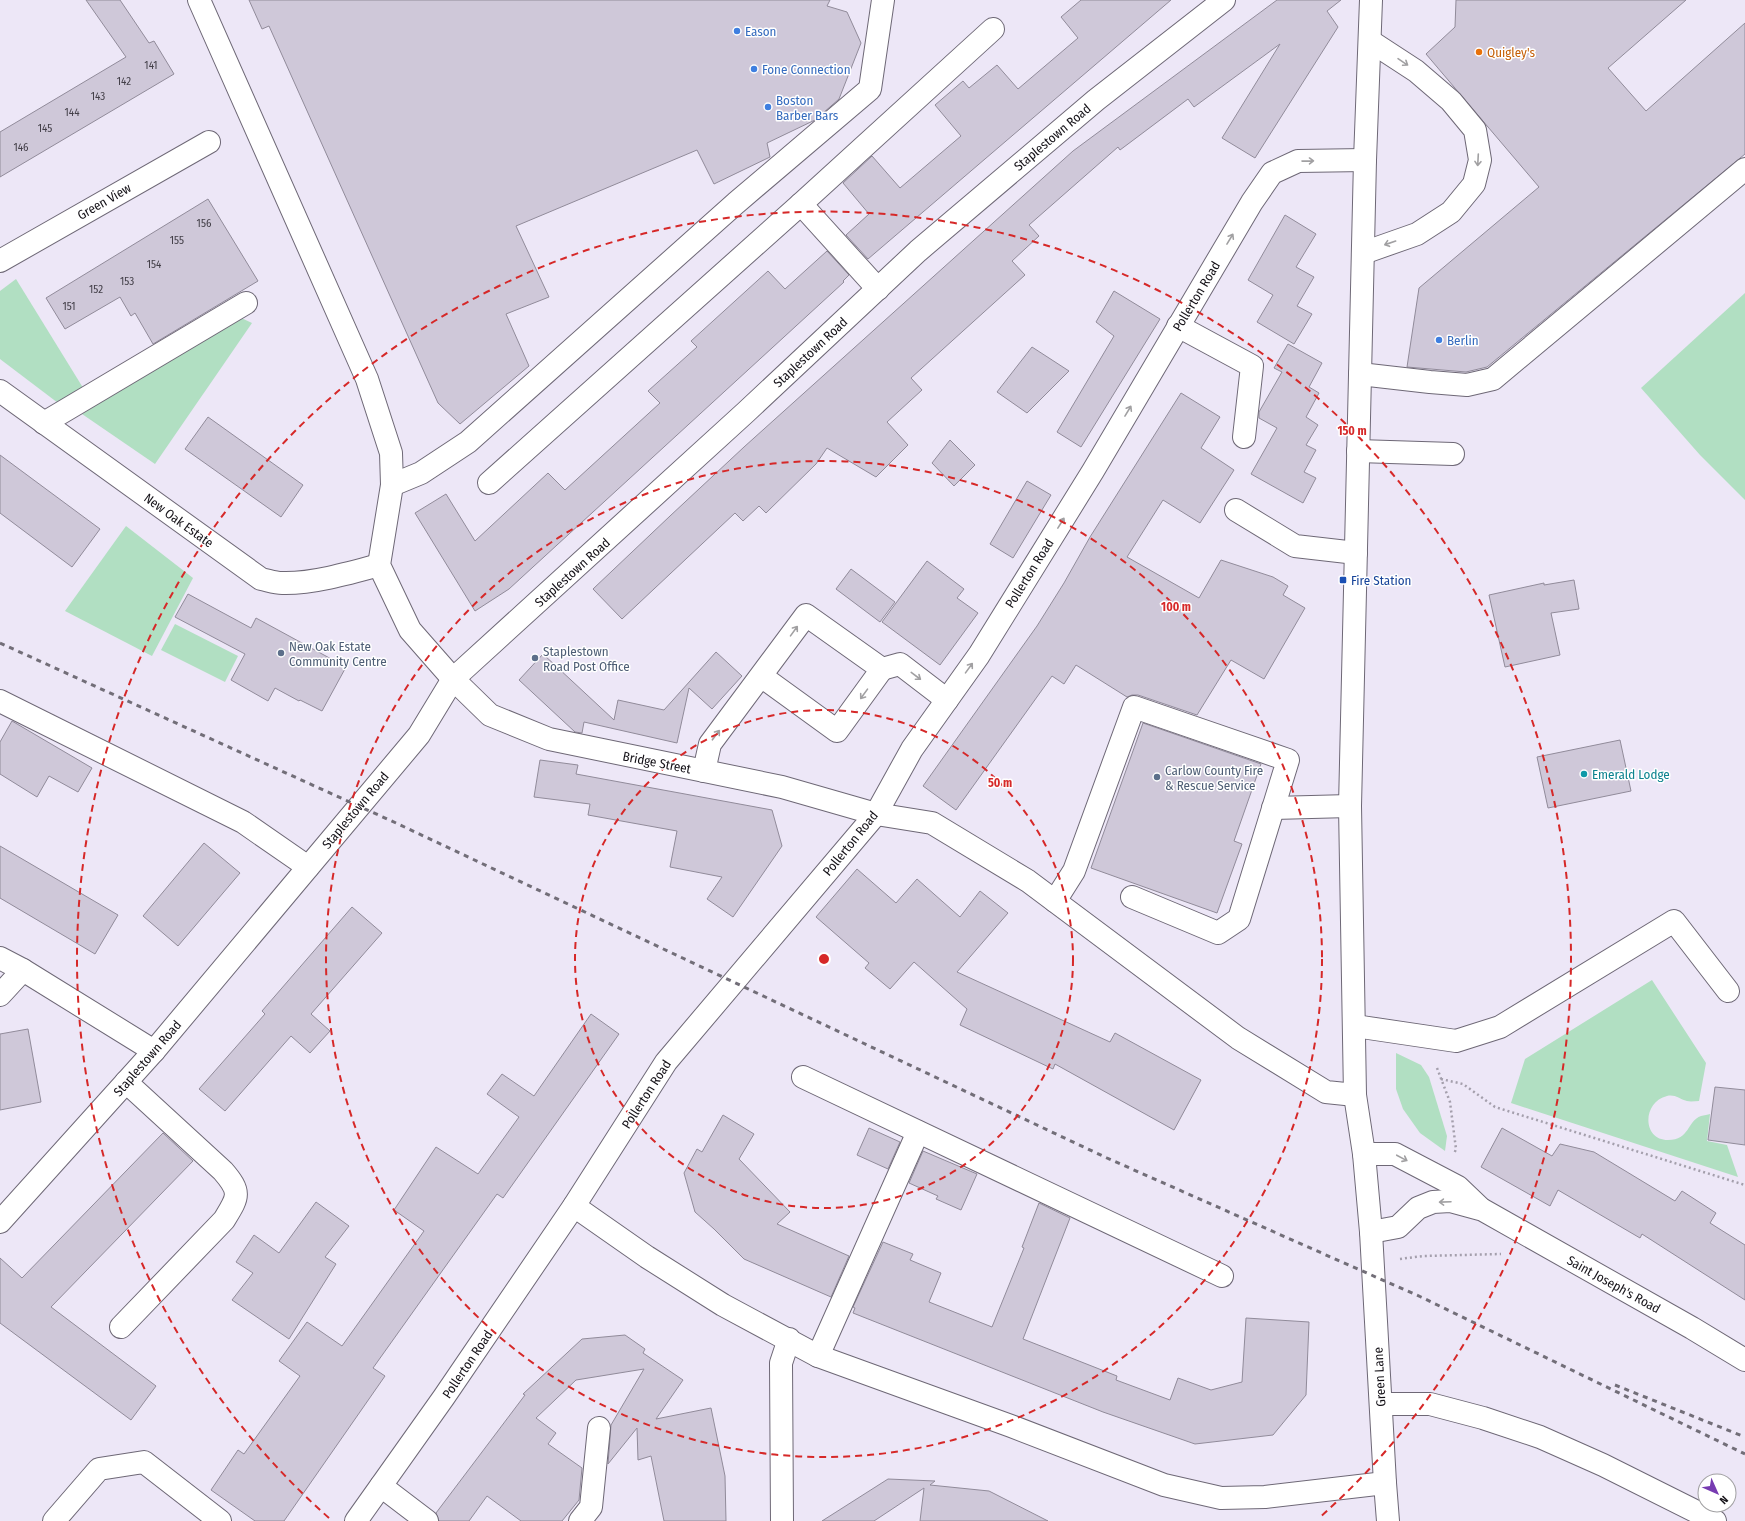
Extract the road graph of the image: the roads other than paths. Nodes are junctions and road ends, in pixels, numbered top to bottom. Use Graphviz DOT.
graph roads {
  1 [pos="199,0"];
  2 [pos="883,0"];
  3 [pos="1224,0"];
  4 [pos="1371,0"];
  5 [pos="993,29"];
  6 [pos="1370,41"];
  7 [pos="209,142"];
  8 [pos="1365,160"];
  9 [pos="1745,169"];
  10 [pos="801,204"];
  11 [pos="1363,253"];
  12 [pos="0,261"];
  13 [pos="878,289"];
  14 [pos="246,302"];
  15 [pos="1178,326"];
  16 [pos="1360,374"];
  17 [pos="0,391"];
  18 [pos="44,423"];
  19 [pos="1244,436"];
  20 [pos="1358,451"];
  21 [pos="1453,454"];
  22 [pos="489,483"];
  23 [pos="392,485"];
  24 [pos="1236,510"];
  25 [pos="1356,553"];
  26 [pos="379,565"];
  27 [pos="882,669"];
  28 [pos="761,676"];
  29 [pos="453,679"];
  30 [pos="947,700"];
  31 [pos="0,701"];
  32 [pos="704,771"];
  33 [pos="1350,806"];
  34 [pos="1273,808"];
  35 [pos="876,814"];
  36 [pos="308,866"];
  37 [pos="1132,897"];
  38 [pos="1055,901"];
  39 [pos="0,958"];
  40 [pos="23,970"];
  41 [pos="1728,991"];
  42 [pos="0,995"];
  43 [pos="1355,1026"];
  44 [pos="154,1051"];
  45 [pos="803,1077"];
  46 [pos="126,1082"];
  47 [pos="1355,1095"];
  48 [pos="918,1132"];
  49 [pos="1364,1154"];
  50 [pos="574,1206"];
  51 [pos="1483,1210"];
  52 [pos="0,1222"];
  53 [pos="1371,1232"];
  54 [pos="1222,1276"];
  55 [pos="121,1327"];
  56 [pos="789,1339"];
  57 [pos="818,1356"];
  58 [pos="1745,1360"];
  59 [pos="1381,1404"];
  60 [pos="599,1428"];
  61 [pos="1384,1484"];
  62 [pos="382,1486"];
  63 [pos="54,1521"];
  64 [pos="220,1521"];
  65 [pos="356,1521"];
  66 [pos="427,1521"];
  67 [pos="580,1521"];
  68 [pos="782,1521"];
  69 [pos="1388,1521"];
  70 [pos="1715,1521"];
  1 -- 23 [label="main road"];
  2 -- 23 [label="main road"];
  3 -- 13 [label="main road, Staplestown Road"];
  4 -- 6 [label="main road, Green Lane"];
  5 -- 10 [label="main road"];
  6 -- 8 [label="main road, Green Lane"];
  6 -- 11 [label="main road, one-way"];
  7 -- 12 [label="main road, Green View"];
  8 -- 11 [label="main road, Green Lane"];
  15 -- 8 [label="main road, Pollerton Road, one-way"];
  9 -- 16 [label="main road"];
  10 -- 13 [label="main road"];
  10 -- 22 [label="main road"];
  11 -- 16 [label="main road, Green Lane"];
  13 -- 29 [label="main road, Staplestown Road"];
  14 -- 18 [label="main road"];
  15 -- 19 [label="main road"];
  30 -- 15 [label="main road, Pollerton Road, one-way"];
  16 -- 20 [label="main road, Green Lane"];
  17 -- 18 [label="main road, New Oak Estate"];
  18 -- 26 [label="main road, New Oak Estate"];
  20 -- 21 [label="main road"];
  20 -- 25 [label="main road, Green Lane"];
  23 -- 26 [label="main road"];
  24 -- 25 [label="main road"];
  25 -- 33 [label="main road, Green Lane"];
  26 -- 29 [label="main road, Bridge Street"];
  28 -- 27 [label="main road, one-way"];
  27 -- 28 [label="main road, one-way"];
  27 -- 30 [label="main road, one-way"];
  32 -- 28 [label="main road, one-way"];
  29 -- 32 [label="main road, Bridge Street"];
  29 -- 36 [label="main road, Staplestown Road"];
  30 -- 35 [label="main road, Pollerton Road"];
  31 -- 36 [label="main road"];
  32 -- 35 [label="main road, Bridge Street"];
  33 -- 34 [label="main road"];
  33 -- 43 [label="main road, Green Lane"];
  34 -- 37 [label="main road"];
  34 -- 38 [label="main road"];
  35 -- 38 [label="main road, Bridge Street"];
  35 -- 50 [label="main road, Pollerton Road"];
  36 -- 44 [label="main road, Staplestown Road"];
  38 -- 47 [label="main road, Bridge Street"];
  39 -- 40 [label="main road"];
  40 -- 42 [label="main road"];
  40 -- 44 [label="main road"];
  41 -- 43 [label="main road"];
  43 -- 47 [label="main road, Green Lane"];
  44 -- 46 [label="main road, Staplestown Road"];
  45 -- 48 [label="main road"];
  46 -- 52 [label="main road, Staplestown Road"];
  46 -- 55 [label="main road"];
  47 -- 49 [label="main road, Green Lane"];
  48 -- 54 [label="main road"];
  48 -- 57 [label="main road"];
  49 -- 51 [label="main road, Saint Joseph's Road, one-way"];
  49 -- 53 [label="main road, Green Lane"];
  50 -- 56 [label="main road"];
  50 -- 62 [label="main road, Pollerton Road"];
  51 -- 53 [label="main road, Saint Joseph's Road, one-way"];
  51 -- 58 [label="main road, Saint Joseph's Road"];
  53 -- 59 [label="main road, Green Lane"];
  56 -- 57 [label="main road"];
  56 -- 68 [label="main road"];
  57 -- 61 [label="main road"];
  59 -- 61 [label="main road, Green Lane"];
  59 -- 70 [label="main road"];
  60 -- 67 [label="main road"];
  61 -- 69 [label="main road, Green Lane"];
  62 -- 65 [label="main road, Pollerton Road"];
  62 -- 66 [label="main road"];
  63 -- 64 [label="main road"];
}
